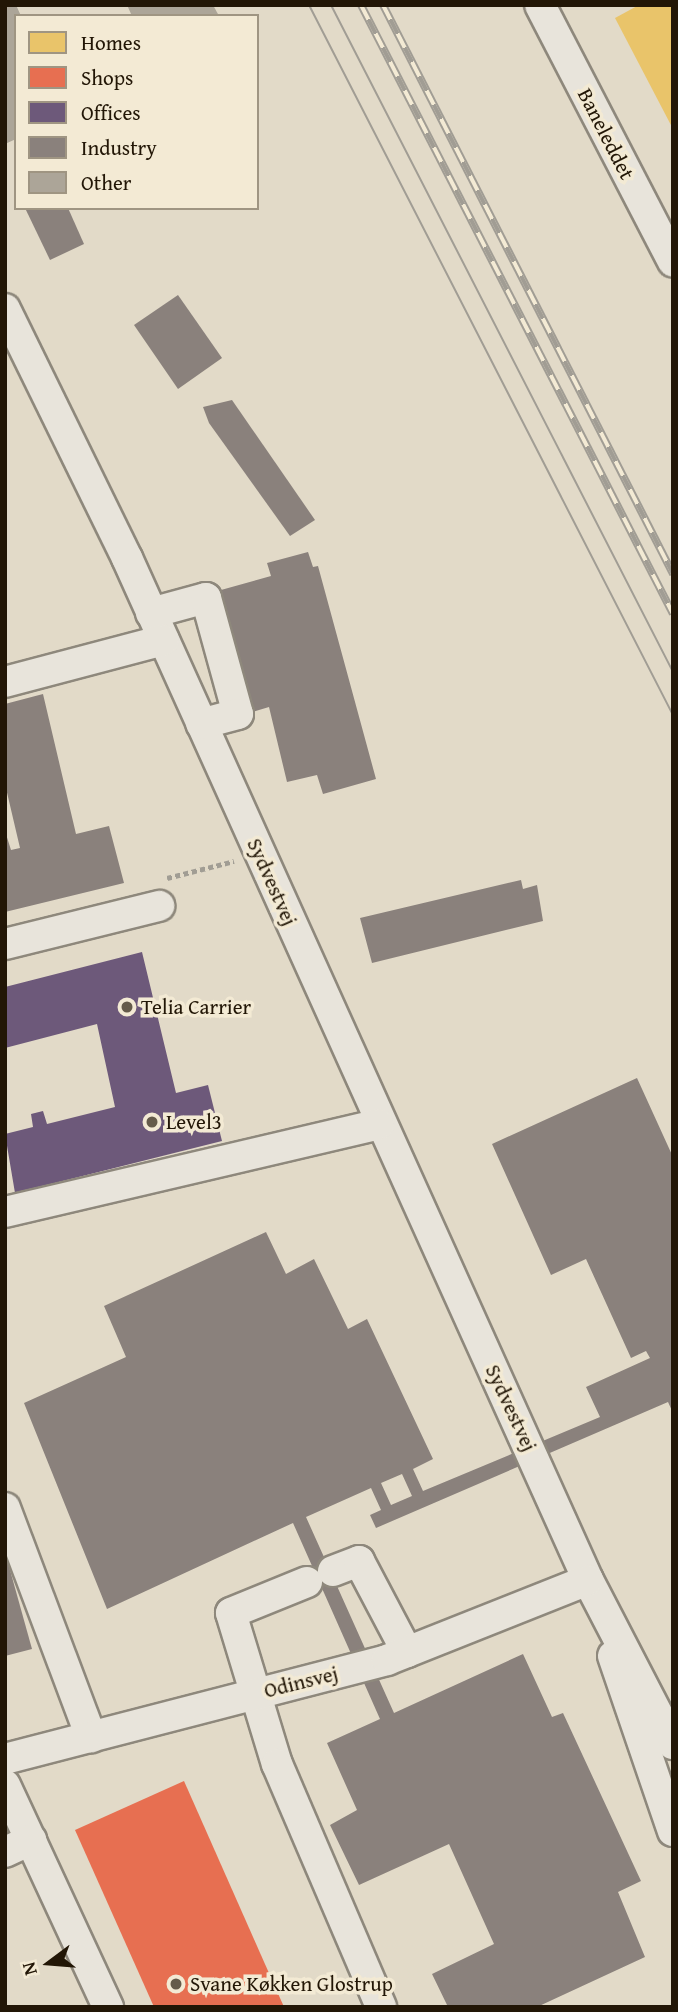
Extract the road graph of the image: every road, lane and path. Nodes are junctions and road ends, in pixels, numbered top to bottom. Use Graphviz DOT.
graph roads {
  1 [pos="540,5"];
  2 [pos="673,262"];
  3 [pos="5,309"];
  4 [pos="151,613"];
  5 [pos="163,640"];
  6 [pos="5,682"];
  7 [pos="201,724"];
  8 [pos="259,855"];
  9 [pos="156,893"];
  10 [pos="5,944"];
  11 [pos="379,1124"];
  12 [pos="5,1212"];
  13 [pos="5,1508"];
  14 [pos="588,1580"];
  15 [pos="407,1652"];
  16 [pos="256,1693"];
  17 [pos="91,1737"];
  18 [pos="673,1744"];
  19 [pos="5,1759"];
  20 [pos="5,1785"];
  21 [pos="673,1831"];
  22 [pos="18,1846"];
  23 [pos="107,2007"];
  24 [pos="381,2007"];
  1 -- 2 [label="street, Baneleddet"];
  3 -- 4 [label="street, Sydvestvej"];
  4 -- 5 [label="street, Sydvestvej"];
  4 -- 7 [label="street"];
  5 -- 6 [label="street"];
  5 -- 7 [label="street, Sydvestvej"];
  7 -- 8 [label="street, Sydvestvej"];
  8 -- 9 [label="path"];
  8 -- 11 [label="street, Sydvestvej"];
  9 -- 10 [label="street"];
  11 -- 12 [label="street"];
  11 -- 14 [label="street, Sydvestvej"];
  13 -- 17 [label="street"];
  14 -- 15 [label="street, Odinsvej"];
  14 -- 18 [label="street, Sydvestvej"];
  14 -- 21 [label="street, Sydvestvej"];
  15 -- 16 [label="street, Odinsvej"];
  15 -- 16 [label="street"];
  16 -- 17 [label="street, Odinsvej"];
  16 -- 24 [label="street"];
  17 -- 19 [label="street, Odinsvej"];
  20 -- 22 [label="street"];
  22 -- 23 [label="street"];
}
